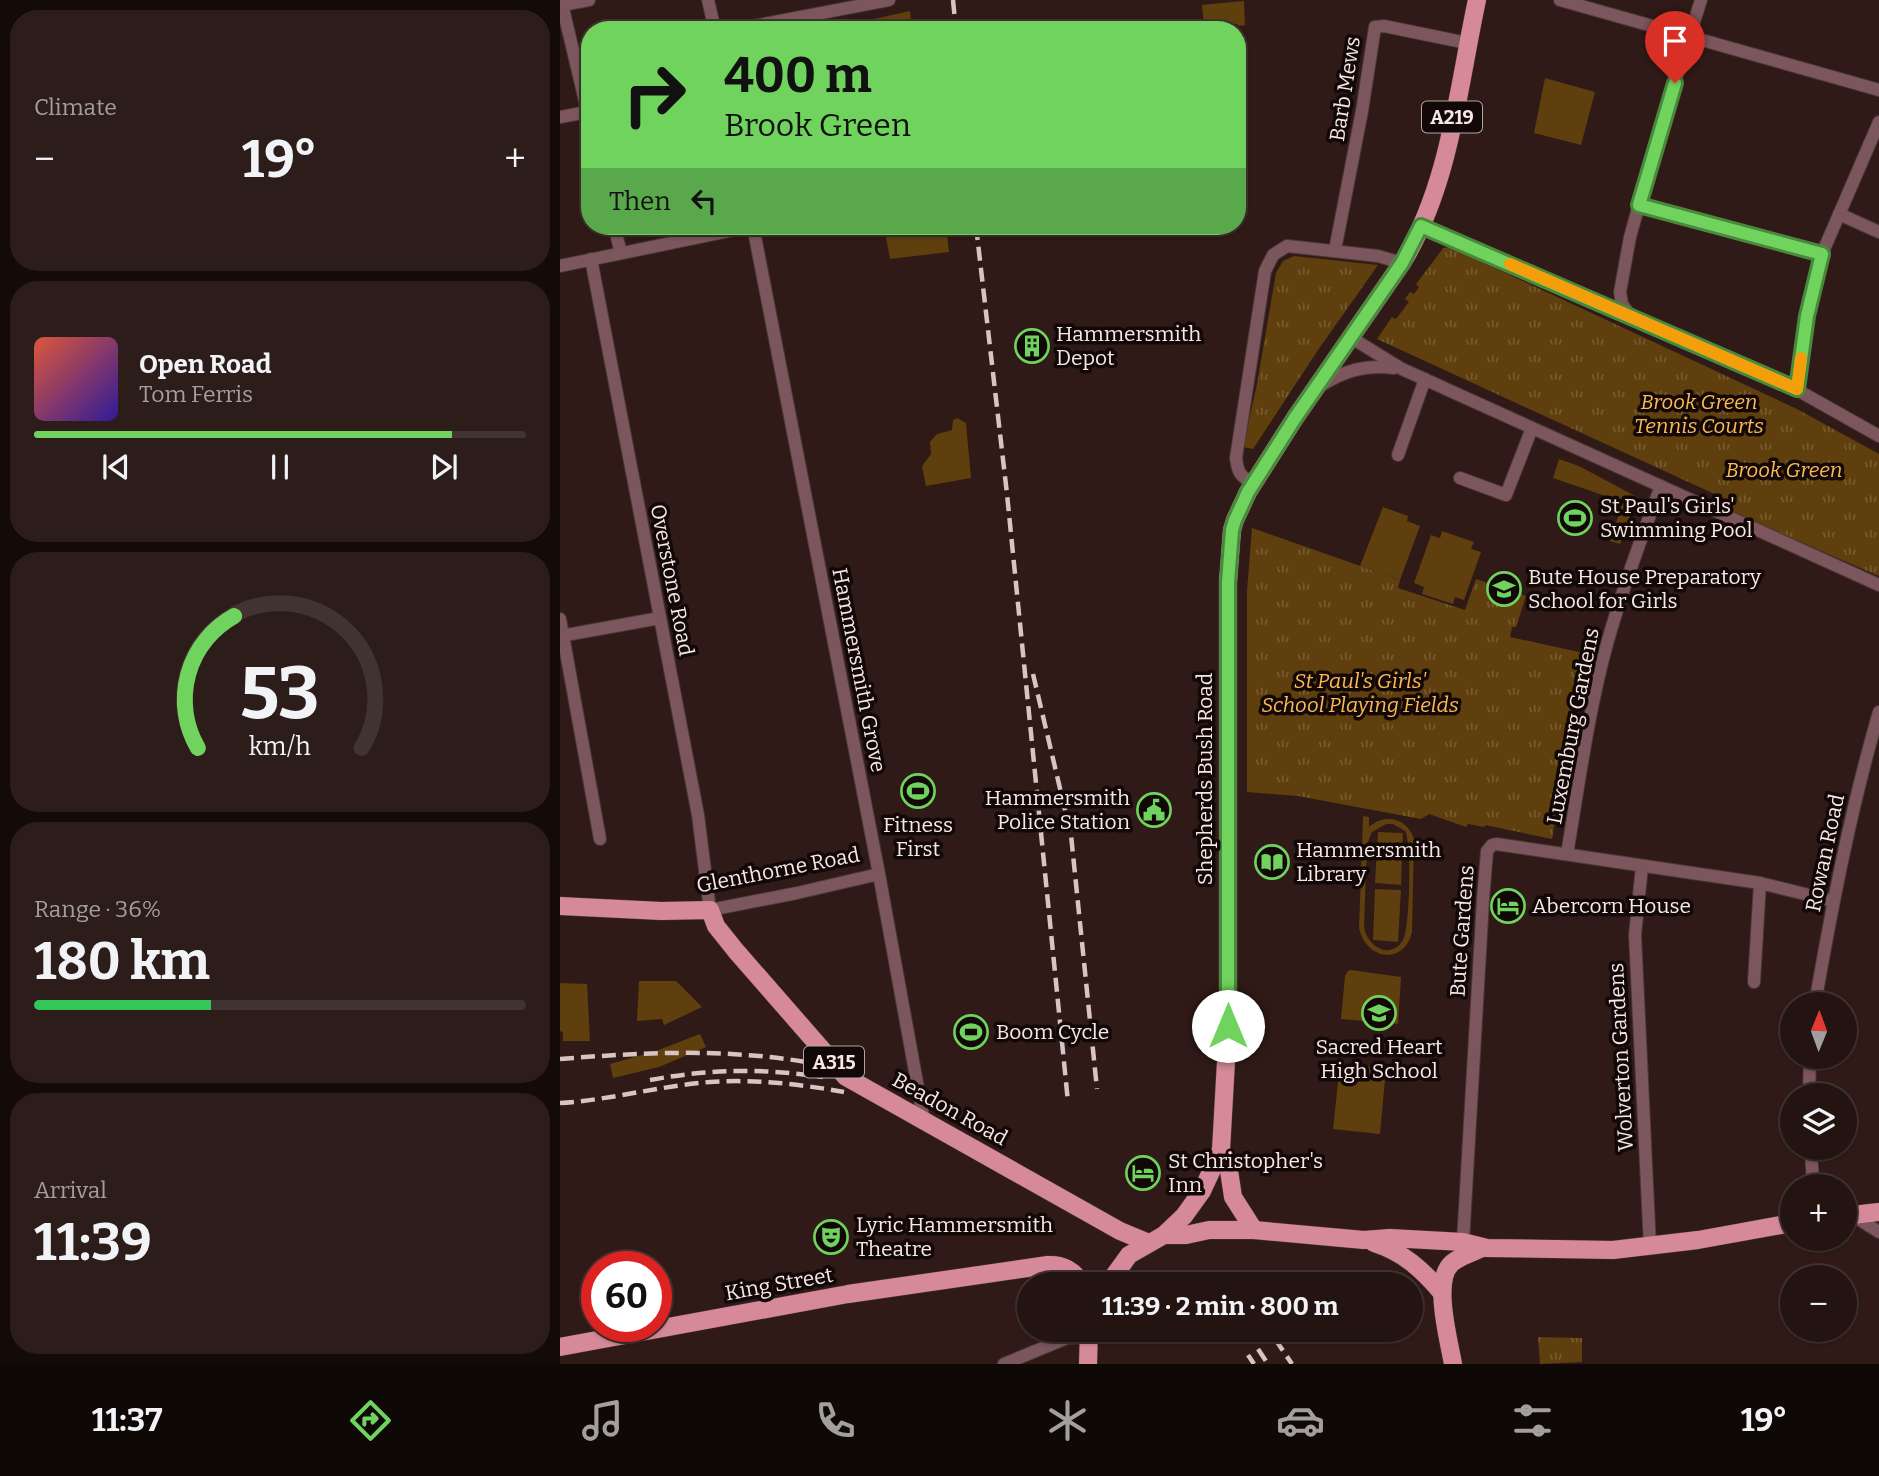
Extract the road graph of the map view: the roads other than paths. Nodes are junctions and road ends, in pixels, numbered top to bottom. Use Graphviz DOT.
graph roads {
  1 [pos="589,0"];
  2 [pos="708,0"];
  3 [pos="888,0"];
  4 [pos="1477,0"];
  5 [pos="1560,0"];
  6 [pos="1701,0"];
  7 [pos="561,2"];
  8 [pos="822,7"];
  9 [pos="713,21"];
  10 [pos="768,21"];
  11 [pos="1690,37"];
  12 [pos="1467,43"];
  13 [pos="581,84"];
  14 [pos="1879,90"];
  15 [pos="560,117"];
  16 [pos="581,117"];
  17 [pos="1879,122"];
  18 [pos="1639,205"];
  19 [pos="1839,214"];
  20 [pos="1421,226"];
  21 [pos="1879,232"];
  22 [pos="616,235"];
  23 [pos="708,235"];
  24 [pos="754,235"];
  25 [pos="1335,250"];
  26 [pos="621,253"];
  27 [pos="1822,254"];
  28 [pos="591,259"];
  29 [pos="1402,263"];
  30 [pos="560,266"];
  31 [pos="1630,316"];
  32 [pos="1350,337"];
  33 [pos="1402,369"];
  34 [pos="1424,379"];
  35 [pos="1316,389"];
  36 [pos="1797,389"];
  37 [pos="1532,428"];
  38 [pos="1879,436"];
  39 [pos="1398,455"];
  40 [pos="1460,478"];
  41 [pos="1254,483"];
  42 [pos="1661,486"];
  43 [pos="1879,585"];
  44 [pos="660,618"];
  45 [pos="560,619"];
  46 [pos="562,636"];
  47 [pos="1879,712"];
  48 [pos="600,839"];
  49 [pos="1567,854"];
  50 [pos="1642,866"];
  51 [pos="879,874"];
  52 [pos="1759,883"];
  53 [pos="1833,901"];
  54 [pos="560,906"];
  55 [pos="709,910"];
  56 [pos="1754,982"];
  57 [pos="1817,992"];
  58 [pos="924,1121"];
  59 [pos="1221,1150"];
  60 [pos="1879,1212"];
  61 [pos="1857,1214"];
  62 [pos="1857,1220"];
  63 [pos="1250,1225"];
  64 [pos="1780,1225"];
  65 [pos="1879,1232"];
  66 [pos="1157,1239"];
  67 [pos="1364,1240"];
  68 [pos="1463,1242"];
  69 [pos="1650,1247"];
  70 [pos="1482,1248"];
  71 [pos="1071,1272"];
  72 [pos="1116,1272"];
  73 [pos="1442,1293"];
  74 [pos="1057,1342"];
  75 [pos="1089,1342"];
  76 [pos="560,1347"];
  77 [pos="1004,1364"];
  78 [pos="1088,1364"];
  79 [pos="1453,1364"];
  1 -- 7 [label="street"];
  2 -- 9 [label="street"];
  3 -- 8 [label="street"];
  4 -- 12 [label="main road, Shepherds Bush Road / A219"];
  5 -- 11 [label="street"];
  6 -- 11 [label="street"];
  7 -- 13 [label="street"];
  8 -- 10 [label="street"];
  11 -- 14 [label="street"];
  11 -- 18 [label="street"];
  12 -- 20 [label="main road, Shepherds Bush Road / A219"];
  12 -- 25 [label="street, Barb Mews"];
  15 -- 16 [label="street"];
  17 -- 19 [label="street"];
  18 -- 27 [label="street"];
  18 -- 31 [label="street"];
  19 -- 21 [label="street"];
  19 -- 27 [label="street"];
  20 -- 29 [label="main road, Shepherds Bush Road / A219"];
  20 -- 31 [label="street"];
  22 -- 26 [label="street"];
  23 -- 26 [label="street"];
  24 -- 51 [label="street, Hammersmith Grove"];
  25 -- 29 [label="street"];
  25 -- 41 [label="street"];
  26 -- 28 [label="street"];
  27 -- 36 [label="street"];
  28 -- 30 [label="street"];
  28 -- 44 [label="street, Overstone Road"];
  29 -- 32 [label="main road, Shepherds Bush Road / A219"];
  31 -- 36 [label="street"];
  32 -- 33 [label="street"];
  32 -- 35 [label="main road, Shepherds Bush Road / A219"];
  33 -- 34 [label="street"];
  33 -- 35 [label="street"];
  34 -- 37 [label="street"];
  34 -- 39 [label="street"];
  35 -- 41 [label="main road, Shepherds Bush Road / A219"];
  36 -- 38 [label="street"];
  37 -- 40 [label="street"];
  37 -- 42 [label="street"];
  41 -- 59 [label="main road, Shepherds Bush Road / A219"];
  42 -- 43 [label="street"];
  42 -- 49 [label="street, Luxemburg Gardens"];
  44 -- 46 [label="street"];
  44 -- 55 [label="street, Overstone Road"];
  45 -- 46 [label="street"];
  46 -- 48 [label="street"];
  47 -- 53 [label="street, Rowan Road"];
  49 -- 50 [label="street, Bute Gardens"];
  49 -- 68 [label="street, Bute Gardens"];
  50 -- 52 [label="street, Bute Gardens"];
  50 -- 69 [label="street, Wolverton Gardens"];
  51 -- 55 [label="street, Glenthorne Road"];
  51 -- 58 [label="street, Hammersmith Grove"];
  52 -- 53 [label="street, Bute Gardens"];
  52 -- 56 [label="street"];
  53 -- 57 [label="street, Rowan Road"];
  54 -- 55 [label="main road, Glenthorne Road"];
  55 -- 58 [label="main road, Beadon Road / A315"];
  58 -- 66 [label="main road, Beadon Road / A315"];
  59 -- 63 [label="main road, A219"];
  59 -- 66 [label="main road, A219"];
  60 -- 61 [label="main road"];
  62 -- 65 [label="street"];
  63 -- 66 [label="main road, A315"];
  63 -- 67 [label="main road, A315"];
  64 -- 69 [label="main road, A315"];
  66 -- 72 [label="main road"];
  67 -- 68 [label="main road, A315"];
  67 -- 73 [label="main road, A315"];
  68 -- 70 [label="main road, A315"];
  69 -- 70 [label="main road, A315"];
  70 -- 73 [label="main road, A315"];
  71 -- 76 [label="main road, King Street"];
  73 -- 79 [label="main road, A315"];
  74 -- 77 [label="street"];
  75 -- 78 [label="main road"];
}
